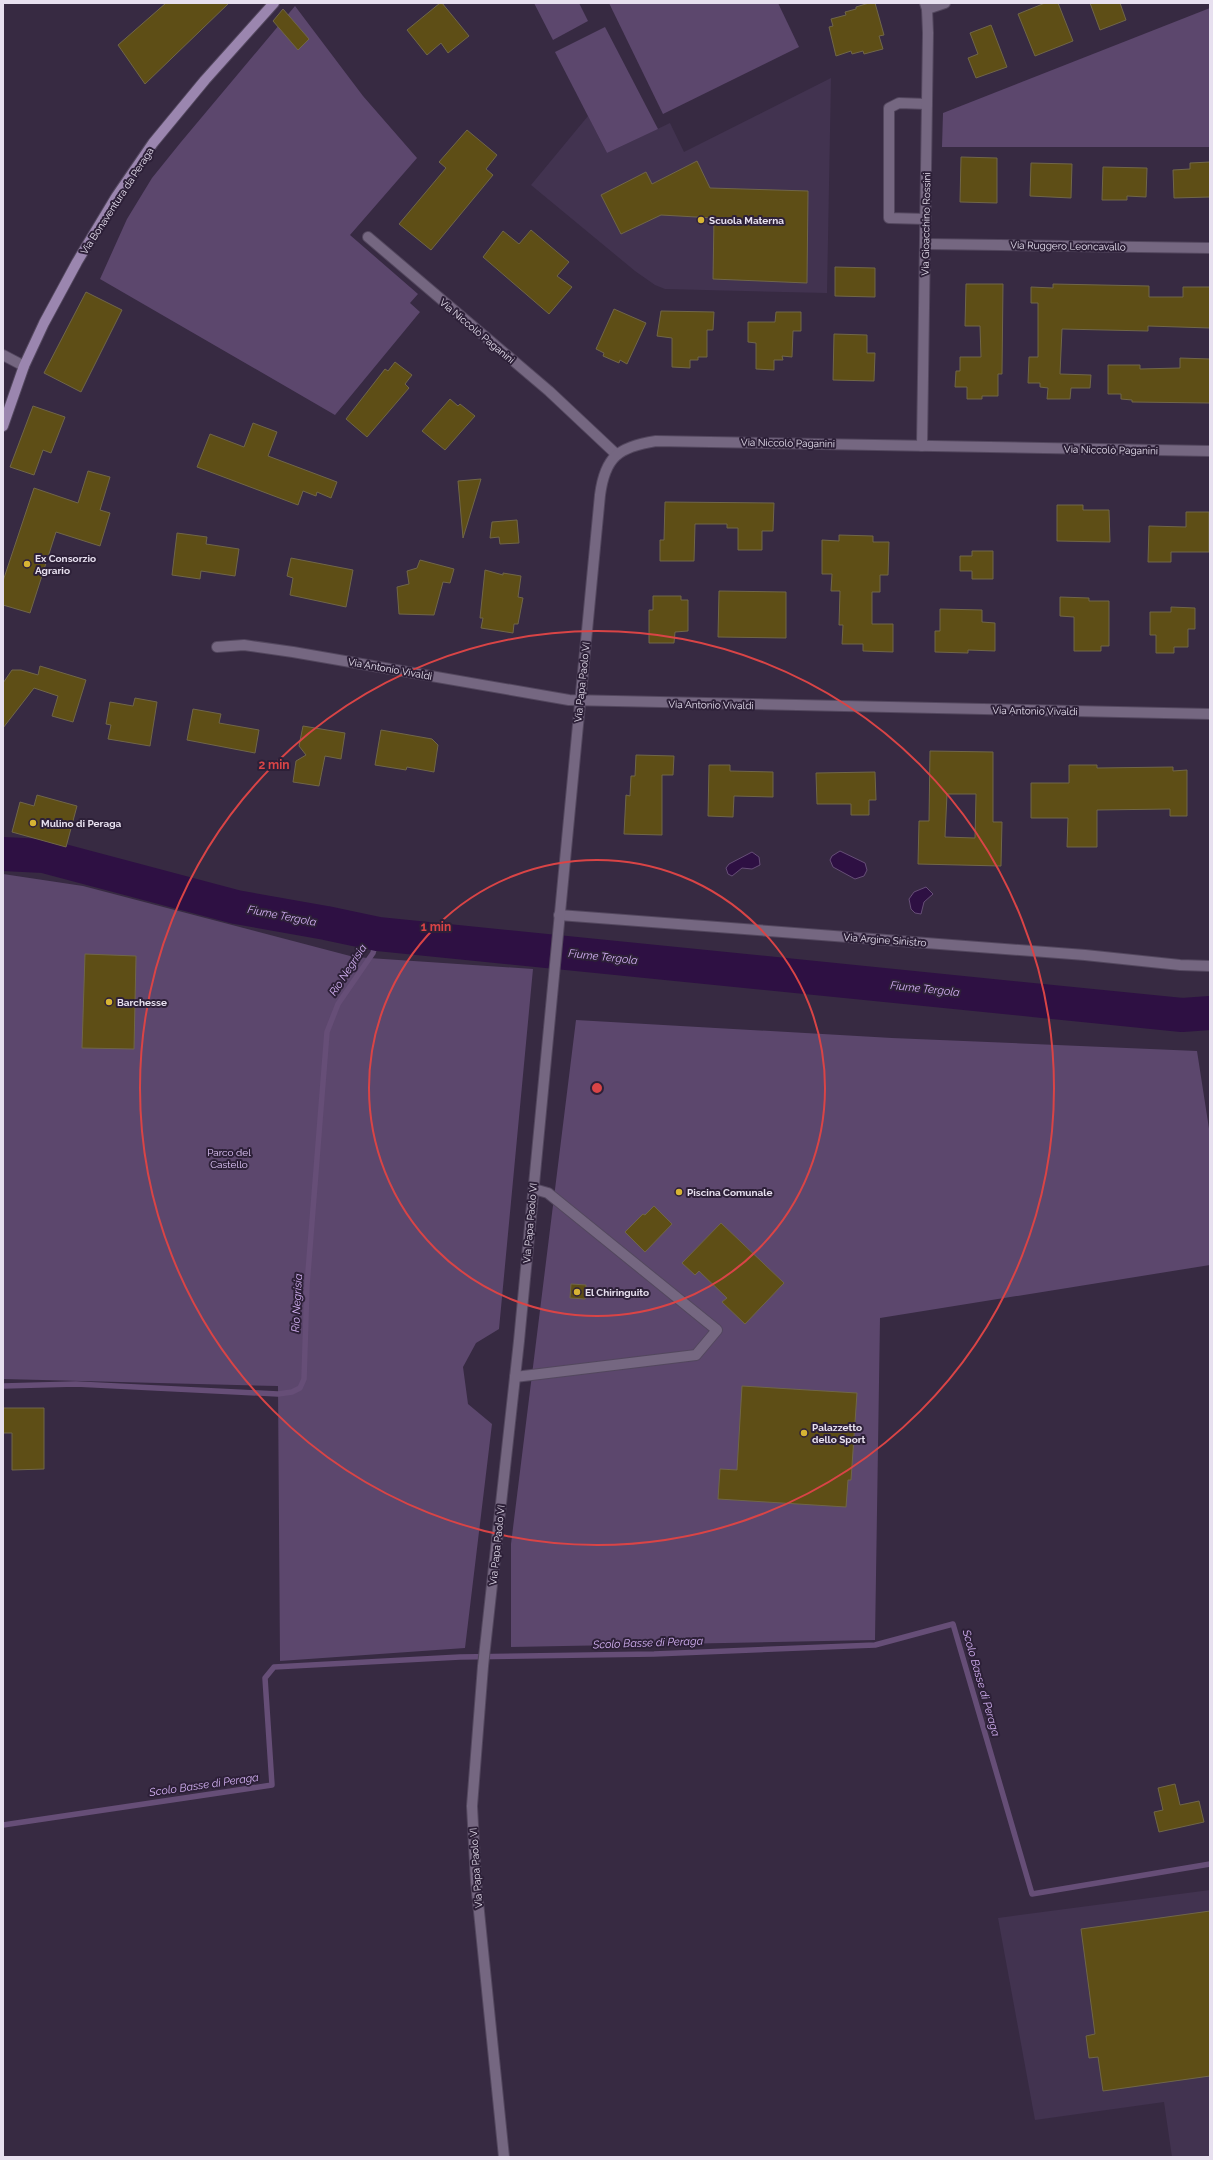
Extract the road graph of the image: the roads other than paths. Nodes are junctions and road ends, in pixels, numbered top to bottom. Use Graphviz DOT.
graph roads {
  1 [pos="274,3"];
  2 [pos="945,3"];
  3 [pos="926,6"];
  4 [pos="927,104"];
  5 [pos="926,219"];
  6 [pos="368,237"];
  7 [pos="926,244"];
  8 [pos="1210,248"];
  9 [pos="3,355"];
  10 [pos="24,366"];
  11 [pos="3,426"];
  12 [pos="922,446"];
  13 [pos="1210,451"];
  14 [pos="616,454"];
  15 [pos="217,647"];
  16 [pos="580,701"];
  17 [pos="1210,714"];
  18 [pos="559,914"];
  19 [pos="1210,966"];
  20 [pos="534,1189"];
  21 [pos="515,1377"];
  22 [pos="504,2157"];
  1 -- 10 [label="main road, Via Bonaventura da Peraga"];
  2 -- 3 [label="street"];
  3 -- 4 [label="street, Via Gioacchino Rossini"];
  4 -- 5 [label="street, Via Gioacchino Rossini"];
  4 -- 5 [label="street"];
  5 -- 7 [label="street, Via Gioacchino Rossini"];
  6 -- 14 [label="street, Via Niccolò Paganini"];
  7 -- 8 [label="street, Via Ruggero Leoncavallo"];
  7 -- 12 [label="street, Via Gioacchino Rossini"];
  9 -- 10 [label="street"];
  10 -- 11 [label="main road, Via Bonaventura da Peraga"];
  12 -- 13 [label="street, Via Niccolò Paganini"];
  12 -- 14 [label="street, Via Niccolò Paganini"];
  14 -- 16 [label="street, Via Papa Paolo VI"];
  15 -- 16 [label="street, Via Antonio Vivaldi"];
  16 -- 17 [label="street, Via Antonio Vivaldi"];
  16 -- 18 [label="street, Via Papa Paolo VI"];
  18 -- 19 [label="street, Via Argine Sinistro"];
  18 -- 20 [label="street, Via Papa Paolo VI"];
  20 -- 21 [label="street, Via Papa Paolo VI"];
  20 -- 21 [label="street"];
  21 -- 22 [label="street, Via Papa Paolo VI"];
}
